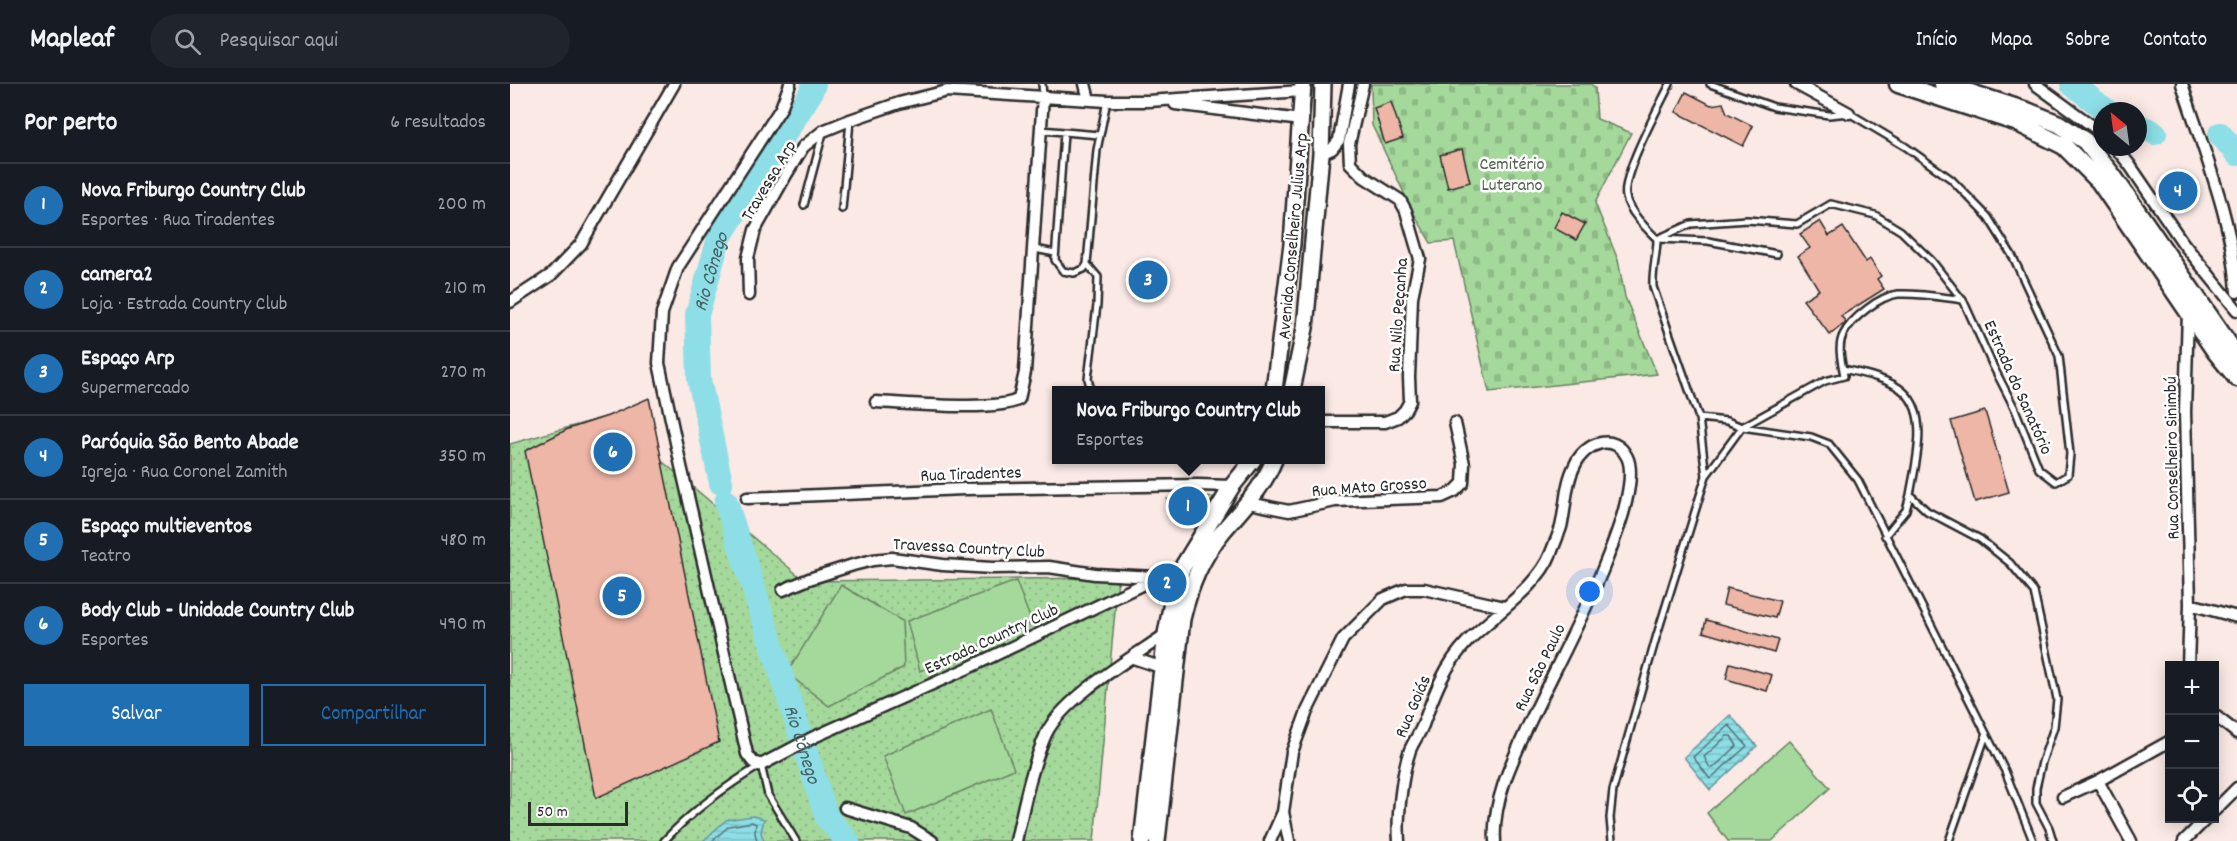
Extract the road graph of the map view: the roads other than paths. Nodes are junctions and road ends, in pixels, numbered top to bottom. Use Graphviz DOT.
graph roads {
  1 [pos="674,84"];
  2 [pos="790,84"];
  3 [pos="1042,84"];
  4 [pos="1085,84"];
  5 [pos="1323,84"];
  6 [pos="1349,84"];
  7 [pos="1363,84"];
  8 [pos="1670,84"];
  9 [pos="1710,84"];
  10 [pos="1796,84"];
  11 [pos="1898,84"];
  12 [pos="1943,84"];
  13 [pos="2035,84"];
  14 [pos="2182,84"];
  15 [pos="1303,88"];
  16 [pos="1043,96"];
  17 [pos="1089,100"];
  18 [pos="1107,101"];
  19 [pos="1148,101"];
  20 [pos="1849,113"];
  21 [pos="850,120"];
  22 [pos="1301,120"];
  23 [pos="2093,126"];
  24 [pos="1041,130"];
  25 [pos="823,131"];
  26 [pos="1064,133"];
  27 [pos="1100,135"];
  28 [pos="1321,154"];
  29 [pos="2122,156"];
  30 [pos="804,205"];
  31 [pos="842,209"];
  32 [pos="1657,238"];
  33 [pos="1035,249"];
  34 [pos="1055,253"];
  35 [pos="1777,254"];
  36 [pos="1087,264"];
  37 [pos="2237,292"];
  38 [pos="749,295"];
  39 [pos="1963,300"];
  40 [pos="510,302"];
  41 [pos="2237,310"];
  42 [pos="2188,311"];
  43 [pos="2237,356"];
  44 [pos="1843,369"];
  45 [pos="2237,378"];
  46 [pos="1090,386"];
  47 [pos="1274,386"];
  48 [pos="1293,386"];
  49 [pos="876,402"];
  50 [pos="1699,418"];
  51 [pos="1325,422"];
  52 [pos="1455,423"];
  53 [pos="1742,427"];
  54 [pos="1249,464"];
  55 [pos="1272,464"];
  56 [pos="1706,476"];
  57 [pos="1232,486"];
  58 [pos="1910,495"];
  59 [pos="747,498"];
  60 [pos="1249,503"];
  61 [pos="1885,536"];
  62 [pos="1182,568"];
  63 [pos="1158,577"];
  64 [pos="783,590"];
  65 [pos="2190,604"];
  66 [pos="1504,607"];
  67 [pos="2237,617"];
  68 [pos="1166,634"];
  69 [pos="1133,658"];
  70 [pos="2188,661"];
  71 [pos="1163,668"];
  72 [pos="2219,719"];
  73 [pos="2237,733"];
  74 [pos="1986,735"];
  75 [pos="2165,743"];
  76 [pos="761,765"];
  77 [pos="2098,781"];
  78 [pos="2237,788"];
  79 [pos="2063,797"];
  80 [pos="2219,806"];
  81 [pos="845,808"];
  82 [pos="1283,812"];
  83 [pos="2203,823"];
  84 [pos="664,841"];
  85 [pos="796,841"];
  86 [pos="932,841"];
  87 [pos="1016,841"];
  88 [pos="1142,841"];
  89 [pos="1156,841"];
  90 [pos="1270,841"];
  91 [pos="1289,841"];
  92 [pos="1399,841"];
  93 [pos="1495,841"];
  94 [pos="1612,841"];
  95 [pos="1949,841"];
  96 [pos="2032,841"];
  97 [pos="2053,841"];
  98 [pos="2130,841"];
  99 [pos="2184,841"];
  1 -- 40 [label="street"];
  2 -- 76 [label="street"];
  3 -- 16 [label="lane"];
  4 -- 17 [label="street"];
  5 -- 28 [label="main road, Avenida Conselheiro Julius Arp"];
  6 -- 28 [label="street"];
  7 -- 51 [label="street, Rua Nilo Peçanha"];
  8 -- 32 [label="lane"];
  9 -- 20 [label="lane"];
  10 -- 20 [label="street"];
  11 -- 42 [label="main road"];
  12 -- 43 [label="main road"];
  13 -- 23 [label="street"];
  14 -- 37 [label="street"];
  15 -- 19 [label="street, Travessa Arp"];
  15 -- 22 [label="main road, Avenida Conselheiro Julius Arp"];
  16 -- 17 [label="street, Travessa Arp"];
  16 -- 21 [label="street, Travessa Arp"];
  16 -- 24 [label="street"];
  17 -- 18 [label="street, Travessa Arp"];
  18 -- 19 [label="street, Travessa Arp"];
  18 -- 27 [label="lane"];
  19 -- 22 [label="street, Travessa Arp"];
  20 -- 39 [label="lane, Estrada do Sanatório"];
  21 -- 25 [label="street, Travessa Arp"];
  21 -- 31 [label="lane"];
  22 -- 47 [label="main road, Avenida Conselheiro Julius Arp"];
  24 -- 26 [label="lane"];
  24 -- 33 [label="street"];
  25 -- 30 [label="lane"];
  25 -- 38 [label="street, Travessa Arp"];
  26 -- 27 [label="lane"];
  26 -- 34 [label="lane"];
  27 -- 36 [label="lane"];
  28 -- 48 [label="main road, Avenida Conselheiro Julius Arp"];
  29 -- 41 [label="street"];
  32 -- 35 [label="lane"];
  32 -- 39 [label="lane, Estrada do Sanatório"];
  32 -- 50 [label="lane"];
  33 -- 34 [label="lane"];
  33 -- 49 [label="street"];
  34 -- 36 [label="lane"];
  36 -- 46 [label="lane"];
  39 -- 44 [label="lane"];
  42 -- 45 [label="main road"];
  42 -- 65 [label="street, Rua Conselheiro Sinimbú"];
  44 -- 53 [label="lane"];
  44 -- 58 [label="lane"];
  50 -- 53 [label="lane"];
  50 -- 56 [label="lane"];
  52 -- 60 [label="street, Rua MAto Grosso"];
  53 -- 56 [label="lane"];
  53 -- 61 [label="lane"];
  54 -- 57 [label="main road"];
  55 -- 60 [label="main road"];
  56 -- 94 [label="lane"];
  57 -- 59 [label="street, Rua Tiradentes"];
  57 -- 62 [label="main road"];
  58 -- 61 [label="lane"];
  58 -- 97 [label="lane"];
  60 -- 89 [label="main road"];
  61 -- 74 [label="lane"];
  62 -- 63 [label="street, Estrada Country Club"];
  62 -- 68 [label="main road"];
  63 -- 64 [label="street, Travessa Country Club"];
  63 -- 76 [label="street, Estrada Country Club"];
  65 -- 67 [label="street"];
  65 -- 70 [label="street, Rua Conselheiro Sinimbú"];
  66 -- 82 [label="street"];
  66 -- 92 [label="street, Rua Goiás"];
  66 -- 93 [label="street, Rua São Paulo"];
  68 -- 69 [label="street"];
  68 -- 71 [label="main road"];
  69 -- 71 [label="street"];
  69 -- 87 [label="street"];
  71 -- 88 [label="main road"];
  72 -- 73 [label="street"];
  74 -- 95 [label="lane"];
  74 -- 96 [label="lane"];
  75 -- 77 [label="street"];
  76 -- 84 [label="lane"];
  76 -- 85 [label="lane"];
  77 -- 79 [label="street"];
  77 -- 98 [label="street"];
  78 -- 80 [label="street"];
  81 -- 86 [label="street"];
  82 -- 90 [label="street"];
  82 -- 91 [label="street"];
  83 -- 99 [label="street"];
}
